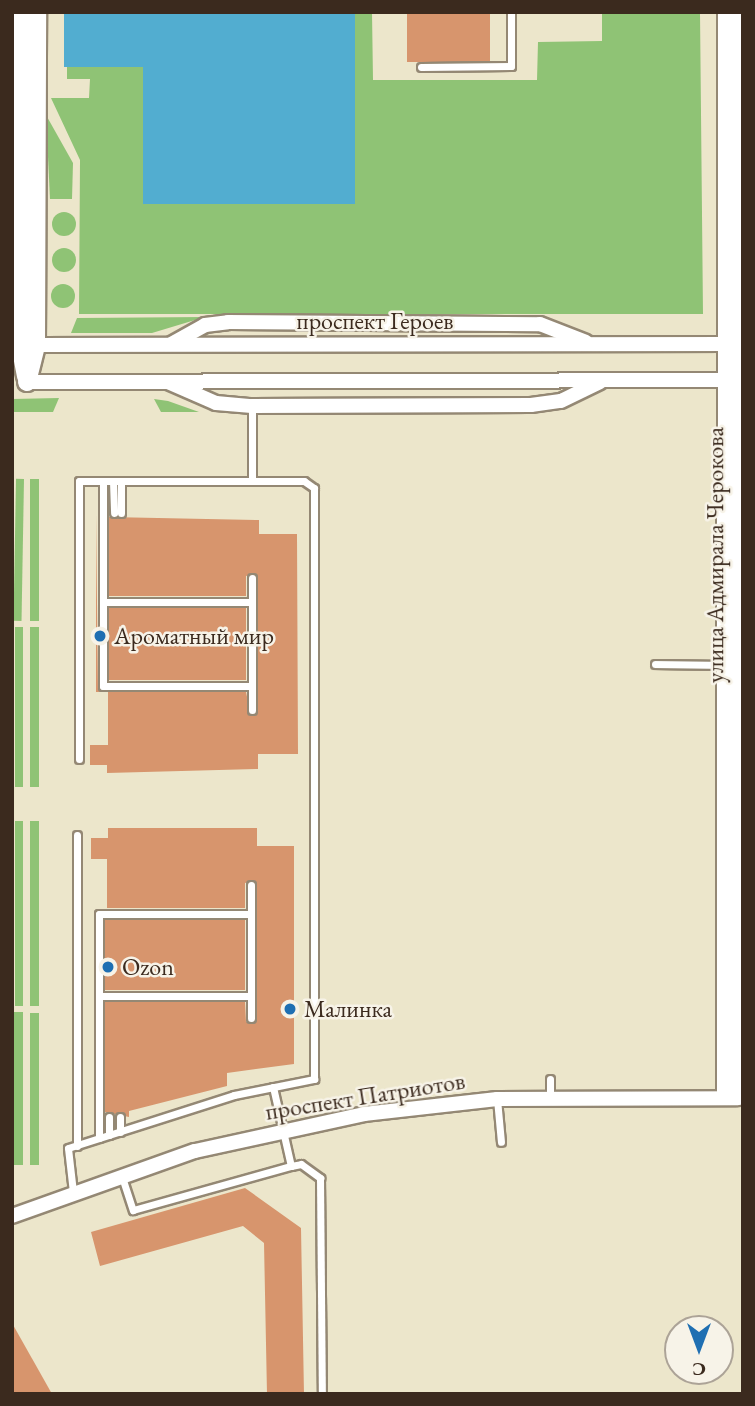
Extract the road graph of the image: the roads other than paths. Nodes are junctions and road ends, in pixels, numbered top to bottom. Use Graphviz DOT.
graph roads {
  1 [pos="23,12"];
  2 [pos="37,12"];
  3 [pos="511,12"];
  4 [pos="725,12"];
  5 [pos="739,12"];
  6 [pos="421,67"];
  7 [pos="29,75"];
  8 [pos="17,167"];
  9 [pos="741,284"];
  10 [pos="732,344"];
  11 [pos="23,345"];
  12 [pos="591,345"];
  13 [pos="168,346"];
  14 [pos="604,380"];
  15 [pos="732,380"];
  16 [pos="20,382"];
  17 [pos="167,382"];
  18 [pos="252,406"];
  19 [pos="103,481"];
  20 [pos="117,481"];
  21 [pos="252,481"];
  22 [pos="118,513"];
  23 [pos="252,578"];
  24 [pos="103,602"];
  25 [pos="252,602"];
  26 [pos="655,663"];
  27 [pos="725,664"];
  28 [pos="252,686"];
  29 [pos="252,710"];
  30 [pos="79,759"];
  31 [pos="77,835"];
  32 [pos="251,885"];
  33 [pos="251,914"];
  34 [pos="99,996"];
  35 [pos="251,996"];
  36 [pos="251,1018"];
  37 [pos="550,1079"];
  38 [pos="273,1087"];
  39 [pos="731,1098"];
  40 [pos="497,1099"];
  41 [pos="550,1099"];
  42 [pos="109,1117"];
  43 [pos="120,1117"];
  44 [pos="283,1129"];
  45 [pos="120,1132"];
  46 [pos="109,1135"];
  47 [pos="99,1138"];
  48 [pos="501,1142"];
  49 [pos="77,1146"];
  50 [pos="290,1166"];
  51 [pos="121,1174"];
  52 [pos="73,1192"];
  53 [pos="12,1216"];
  54 [pos="322,1394"];
  1 -- 7 [label="street"];
  2 -- 7 [label="street"];
  3 -- 6 [label="lane"];
  4 -- 10 [label="street, улица Адмирала Черокова"];
  5 -- 9 [label="street, улица Адмирала Черокова"];
  7 -- 8 [label="street"];
  7 -- 11 [label="street"];
  8 -- 11 [label="street"];
  9 -- 10 [label="street, улица Адмирала Черокова"];
  10 -- 12 [label="street, проспект Героев"];
  10 -- 15 [label="street, улица Адмирала Черокова"];
  11 -- 13 [label="street, проспект Героев"];
  11 -- 16 [label="street"];
  12 -- 13 [label="street, проспект Героев"];
  12 -- 13 [label="street"];
  14 -- 15 [label="street"];
  14 -- 17 [label="street"];
  14 -- 18 [label="street"];
  15 -- 27 [label="street, улица Адмирала Черокова"];
  15 -- 39 [label="street, улица Адмирала Черокова"];
  16 -- 17 [label="street"];
  17 -- 18 [label="street"];
  18 -- 21 [label="lane"];
  19 -- 20 [label="lane"];
  19 -- 24 [label="lane"];
  19 -- 30 [label="lane"];
  20 -- 21 [label="lane"];
  20 -- 22 [label="lane"];
  21 -- 38 [label="lane"];
  23 -- 25 [label="lane"];
  24 -- 25 [label="lane"];
  24 -- 28 [label="lane"];
  25 -- 28 [label="lane"];
  26 -- 27 [label="lane"];
  27 -- 39 [label="street, улица Адмирала Черокова"];
  28 -- 29 [label="lane"];
  31 -- 49 [label="lane"];
  32 -- 33 [label="lane"];
  33 -- 34 [label="lane"];
  33 -- 35 [label="lane"];
  34 -- 35 [label="lane"];
  34 -- 47 [label="lane"];
  35 -- 36 [label="lane"];
  37 -- 41 [label="lane"];
  38 -- 44 [label="lane"];
  38 -- 45 [label="lane"];
  39 -- 41 [label="street, проспект Патриотов"];
  40 -- 41 [label="street, проспект Патриотов"];
  40 -- 44 [label="street, проспект Патриотов"];
  40 -- 48 [label="lane"];
  42 -- 46 [label="lane"];
  43 -- 45 [label="lane"];
  44 -- 50 [label="lane"];
  44 -- 51 [label="street, проспект Патриотов"];
  45 -- 46 [label="lane"];
  46 -- 47 [label="lane"];
  47 -- 49 [label="lane"];
  49 -- 52 [label="lane"];
  50 -- 51 [label="lane"];
  50 -- 54 [label="lane"];
  51 -- 52 [label="street, проспект Патриотов"];
  52 -- 53 [label="street, проспект Патриотов"];
}
